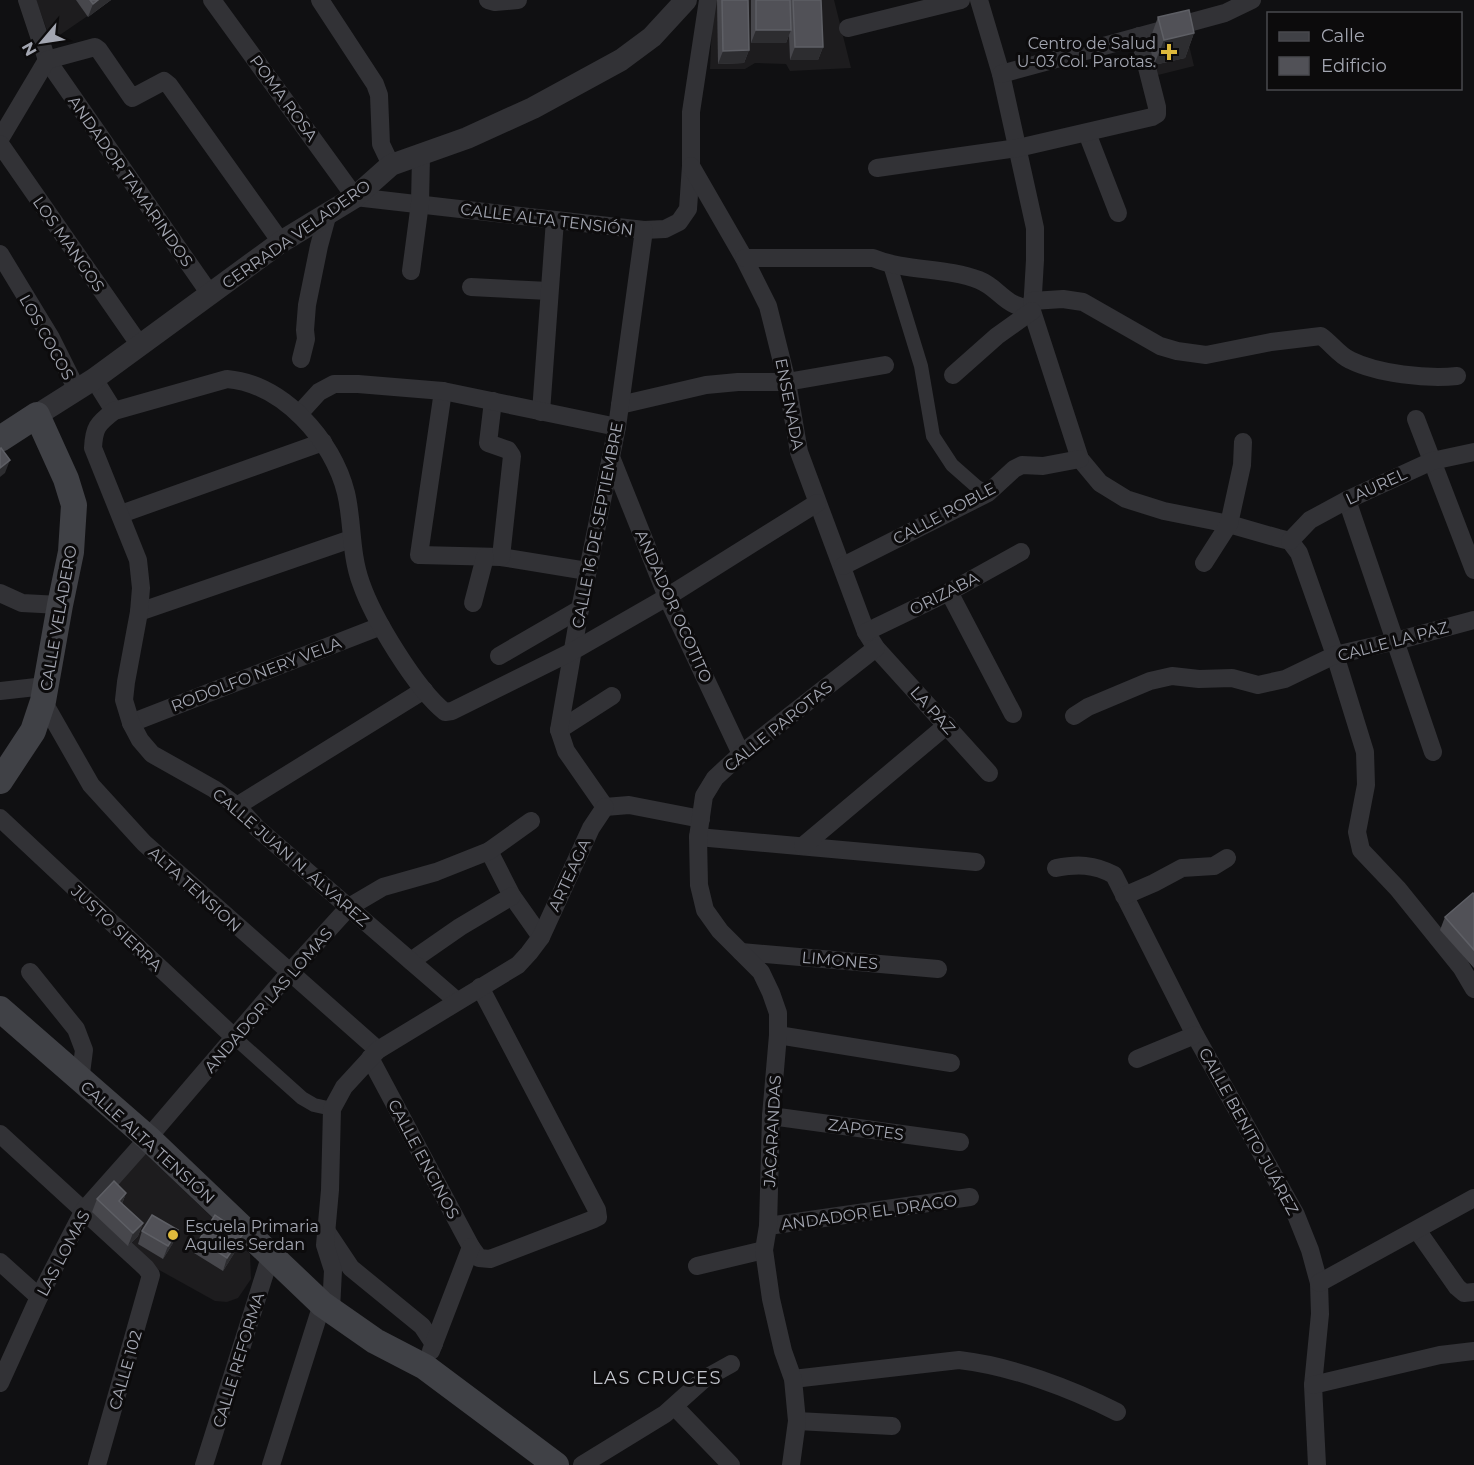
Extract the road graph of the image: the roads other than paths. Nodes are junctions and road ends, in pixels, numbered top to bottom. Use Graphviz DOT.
graph roads {
  1 [pos="27,0"];
  2 [pos="212,0"];
  3 [pos="320,0"];
  4 [pos="488,0"];
  5 [pos="518,0"];
  6 [pos="686,0"];
  7 [pos="708,0"];
  8 [pos="961,0"];
  9 [pos="979,0"];
  10 [pos="1252,0"];
  11 [pos="848,28"];
  12 [pos="1139,36"];
  13 [pos="47,60"];
  14 [pos="1001,74"];
  15 [pos="1087,133"];
  16 [pos="0,139"];
  17 [pos="0,144"];
  18 [pos="1018,148"];
  19 [pos="421,156"];
  20 [pos="391,165"];
  21 [pos="691,166"];
  22 [pos="877,168"];
  23 [pos="355,197"];
  24 [pos="420,203"];
  25 [pos="328,213"];
  26 [pos="1118,213"];
  27 [pos="555,220"];
  28 [pos="644,230"];
  29 [pos="281,242"];
  30 [pos="0,254"];
  31 [pos="744,258"];
  32 [pos="890,265"];
  33 [pos="411,271"];
  34 [pos="471,287"];
  35 [pos="549,291"];
  36 [pos="210,294"];
  37 [pos="1032,306"];
  38 [pos="139,344"];
  39 [pos="301,359"];
  40 [pos="885,365"];
  41 [pos="953,375"];
  42 [pos="1457,376"];
  43 [pos="787,382"];
  44 [pos="81,387"];
  45 [pos="443,391"];
  46 [pos="493,401"];
  47 [pos="620,405"];
  48 [pos="44,411"];
  49 [pos="114,411"];
  50 [pos="541,412"];
  51 [pos="299,414"];
  52 [pos="1416,419"];
  53 [pos="617,426"];
  54 [pos="0,439"];
  55 [pos="323,442"];
  56 [pos="1243,442"];
  57 [pos="1474,452"];
  58 [pos="611,458"];
  59 [pos="1080,459"];
  60 [pos="1432,461"];
  61 [pos="988,493"];
  62 [pos="1347,500"];
  63 [pos="817,503"];
  64 [pos="121,514"];
  65 [pos="1229,524"];
  66 [pos="351,539"];
  67 [pos="1290,541"];
  68 [pos="1021,552"];
  69 [pos="493,557"];
  70 [pos="1204,563"];
  71 [pos="843,566"];
  72 [pos="1474,570"];
  73 [pos="587,571"];
  74 [pos="949,592"];
  75 [pos="0,593"];
  76 [pos="667,597"];
  77 [pos="473,603"];
  78 [pos="60,605"];
  79 [pos="580,609"];
  80 [pos="139,612"];
  81 [pos="1474,620"];
  82 [pos="381,626"];
  83 [pos="866,632"];
  84 [pos="1396,641"];
  85 [pos="876,648"];
  86 [pos="573,651"];
  87 [pos="1335,655"];
  88 [pos="499,656"];
  89 [pos="424,690"];
  90 [pos="0,691"];
  91 [pos="44,693"];
  92 [pos="612,696"];
  93 [pos="1013,714"];
  94 [pos="1074,716"];
  95 [pos="131,723"];
  96 [pos="947,725"];
  97 [pos="559,730"];
  98 [pos="1432,752"];
  99 [pos="741,754"];
  100 [pos="988,773"];
  101 [pos="0,781"];
  102 [pos="237,806"];
  103 [pos="605,807"];
  104 [pos="0,818"];
  105 [pos="531,821"];
  106 [pos="699,828"];
  107 [pos="803,846"];
  108 [pos="489,851"];
  109 [pos="1227,858"];
  110 [pos="976,862"];
  111 [pos="1056,868"];
  112 [pos="512,896"];
  113 [pos="1124,896"];
  114 [pos="348,907"];
  115 [pos="540,937"];
  116 [pos="741,952"];
  117 [pos="411,961"];
  118 [pos="938,969"];
  119 [pos="30,972"];
  120 [pos="289,972"];
  121 [pos="480,987"];
  122 [pos="1474,989"];
  123 [pos="457,1001"];
  124 [pos="0,1009"];
  125 [pos="778,1035"];
  126 [pos="1195,1035"];
  127 [pos="235,1038"];
  128 [pos="374,1054"];
  129 [pos="1137,1059"];
  130 [pos="951,1063"];
  131 [pos="80,1081"];
  132 [pos="332,1109"];
  133 [pos="771,1116"];
  134 [pos="0,1134"];
  135 [pos="148,1138"];
  136 [pos="960,1142"];
  137 [pos="970,1197"];
  138 [pos="1474,1197"];
  139 [pos="84,1210"];
  140 [pos="768,1226"];
  141 [pos="1417,1230"];
  142 [pos="327,1232"];
  143 [pos="764,1250"];
  144 [pos="475,1252"];
  145 [pos="271,1254"];
  146 [pos="0,1262"];
  147 [pos="697,1266"];
  148 [pos="1319,1283"];
  149 [pos="1474,1292"];
  150 [pos="39,1297"];
  151 [pos="326,1307"];
  152 [pos="1474,1351"];
  153 [pos="429,1355"];
  154 [pos="4,1363"];
  155 [pos="731,1364"];
  156 [pos="793,1379"];
  157 [pos="0,1383"];
  158 [pos="1313,1385"];
  159 [pos="675,1407"];
  160 [pos="1117,1412"];
  161 [pos="797,1421"];
  162 [pos="892,1426"];
  163 [pos="97,1465"];
  164 [pos="204,1465"];
  165 [pos="271,1465"];
  166 [pos="556,1465"];
  167 [pos="582,1465"];
  168 [pos="731,1465"];
  169 [pos="791,1465"];
  170 [pos="1317,1465"];
  1 -- 13 [label="street, ANDADOR TAMARINDOS"];
  2 -- 23 [label="street, POMA ROSA"];
  3 -- 20 [label="street"];
  4 -- 5 [label="street"];
  6 -- 19 [label="street, CERRADA VELADERO"];
  7 -- 21 [label="street, CALLE ALTA TENSIÓN"];
  8 -- 11 [label="street"];
  9 -- 14 [label="street"];
  10 -- 12 [label="street"];
  12 -- 14 [label="street"];
  12 -- 15 [label="street"];
  13 -- 16 [label="street"];
  13 -- 29 [label="street"];
  13 -- 36 [label="street, ANDADOR TAMARINDOS"];
  14 -- 18 [label="street"];
  15 -- 18 [label="street"];
  15 -- 26 [label="street"];
  17 -- 38 [label="street, LOS MANGOS"];
  18 -- 22 [label="street"];
  18 -- 37 [label="street"];
  19 -- 20 [label="street, CERRADA VELADERO"];
  19 -- 24 [label="street"];
  20 -- 23 [label="street, CERRADA VELADERO"];
  21 -- 28 [label="street, CALLE ALTA TENSIÓN"];
  21 -- 31 [label="street, ENSENADA"];
  23 -- 24 [label="street, CALLE ALTA TENSIÓN"];
  23 -- 25 [label="street, CERRADA VELADERO"];
  24 -- 27 [label="street, CALLE ALTA TENSIÓN"];
  24 -- 33 [label="street"];
  25 -- 29 [label="street, CERRADA VELADERO"];
  25 -- 39 [label="street"];
  27 -- 28 [label="street, CALLE ALTA TENSIÓN"];
  27 -- 35 [label="street"];
  28 -- 47 [label="street, CALLE 16 DE SEPTIEMBRE"];
  29 -- 36 [label="street, CERRADA VELADERO"];
  30 -- 44 [label="street, LOS COCOS"];
  31 -- 32 [label="street"];
  31 -- 43 [label="street, ENSENADA"];
  32 -- 37 [label="street"];
  32 -- 61 [label="street"];
  34 -- 35 [label="street"];
  35 -- 50 [label="street"];
  36 -- 38 [label="street, CERRADA VELADERO"];
  37 -- 41 [label="street"];
  37 -- 42 [label="street"];
  37 -- 59 [label="street"];
  38 -- 44 [label="street, CERRADA VELADERO"];
  40 -- 43 [label="street"];
  43 -- 47 [label="street"];
  43 -- 63 [label="street, ENSENADA"];
  44 -- 48 [label="street, CERRADA VELADERO"];
  44 -- 49 [label="street"];
  45 -- 46 [label="street"];
  45 -- 51 [label="street"];
  45 -- 69 [label="street"];
  46 -- 50 [label="street"];
  46 -- 69 [label="street"];
  47 -- 53 [label="street, CALLE 16 DE SEPTIEMBRE"];
  48 -- 54 [label="main road"];
  48 -- 78 [label="main road, CALLE VELADERO"];
  49 -- 51 [label="street"];
  49 -- 64 [label="street, CALLE JUAN N. ÁLVAREZ"];
  50 -- 53 [label="street"];
  51 -- 55 [label="street"];
  52 -- 60 [label="street"];
  53 -- 58 [label="street, CALLE 16 DE SEPTIEMBRE"];
  55 -- 64 [label="street"];
  55 -- 66 [label="street"];
  56 -- 65 [label="street"];
  57 -- 60 [label="street, LAUREL"];
  58 -- 73 [label="street, CALLE 16 DE SEPTIEMBRE"];
  58 -- 76 [label="street, ANDADOR OCOTITO"];
  59 -- 61 [label="street, CALLE ROBLE"];
  59 -- 65 [label="street"];
  60 -- 62 [label="street, LAUREL"];
  60 -- 72 [label="street"];
  61 -- 71 [label="street, CALLE ROBLE"];
  62 -- 67 [label="street, LAUREL"];
  62 -- 84 [label="street"];
  63 -- 71 [label="street, ENSENADA"];
  63 -- 76 [label="street"];
  64 -- 80 [label="street, CALLE JUAN N. ÁLVAREZ"];
  65 -- 67 [label="street"];
  65 -- 70 [label="street"];
  66 -- 80 [label="street"];
  66 -- 82 [label="street"];
  67 -- 87 [label="street"];
  68 -- 74 [label="street, ORIZABA"];
  69 -- 73 [label="street"];
  69 -- 77 [label="street"];
  71 -- 83 [label="street, ENSENADA"];
  73 -- 79 [label="street, CALLE 16 DE SEPTIEMBRE"];
  74 -- 83 [label="street, ORIZABA"];
  74 -- 93 [label="street"];
  75 -- 78 [label="street"];
  76 -- 86 [label="street"];
  76 -- 99 [label="street, ANDADOR OCOTITO"];
  78 -- 91 [label="main road, CALLE VELADERO"];
  79 -- 86 [label="street, CALLE 16 DE SEPTIEMBRE"];
  79 -- 88 [label="street"];
  80 -- 95 [label="street, CALLE JUAN N. ÁLVAREZ"];
  81 -- 84 [label="street, CALLE LA PAZ"];
  82 -- 89 [label="street"];
  82 -- 95 [label="street, RODOLFO NERY VELA"];
  83 -- 85 [label="street, ENSENADA"];
  84 -- 87 [label="street, CALLE LA PAZ"];
  84 -- 98 [label="street"];
  85 -- 96 [label="street, LA PAZ"];
  85 -- 99 [label="street, CALLE PAROTAS"];
  86 -- 89 [label="street"];
  86 -- 97 [label="street, CALLE 16 DE SEPTIEMBRE"];
  87 -- 94 [label="street, CALLE LA PAZ"];
  87 -- 122 [label="street"];
  89 -- 102 [label="street"];
  90 -- 91 [label="street"];
  91 -- 101 [label="main road, CALLE VELADERO"];
  91 -- 120 [label="street, ALTA TENSION"];
  92 -- 97 [label="street"];
  95 -- 102 [label="street, CALLE JUAN N. ÁLVAREZ"];
  96 -- 100 [label="street, LA PAZ"];
  96 -- 107 [label="street"];
  97 -- 103 [label="street"];
  99 -- 106 [label="street, CALLE PAROTAS"];
  102 -- 114 [label="street, CALLE JUAN N. ÁLVAREZ"];
  103 -- 106 [label="street"];
  103 -- 115 [label="street, ARTEAGA"];
  104 -- 127 [label="street, JUSTO SIERRA"];
  105 -- 108 [label="street, ANDADOR LAS LOMAS"];
  106 -- 107 [label="street"];
  106 -- 116 [label="street, JACARANDAS"];
  107 -- 110 [label="street"];
  108 -- 112 [label="street"];
  108 -- 114 [label="street, ANDADOR LAS LOMAS"];
  109 -- 113 [label="street"];
  111 -- 113 [label="street, CALLE BENITO JUÁREZ"];
  112 -- 115 [label="street"];
  112 -- 117 [label="street"];
  113 -- 126 [label="street, CALLE BENITO JUÁREZ"];
  114 -- 117 [label="street, CALLE JUAN N. ÁLVAREZ"];
  114 -- 120 [label="street, ANDADOR LAS LOMAS"];
  115 -- 121 [label="street, ARTEAGA"];
  116 -- 118 [label="street, LIMONES"];
  116 -- 125 [label="street, JACARANDAS"];
  117 -- 123 [label="street, CALLE JUAN N. ÁLVAREZ"];
  119 -- 131 [label="street"];
  120 -- 127 [label="street, ANDADOR LAS LOMAS"];
  120 -- 128 [label="street, ALTA TENSION"];
  121 -- 123 [label="street, ARTEAGA"];
  121 -- 144 [label="street"];
  123 -- 128 [label="street, ARTEAGA"];
  124 -- 131 [label="main road, CALLE ALTA TENSIÓN"];
  125 -- 130 [label="street"];
  125 -- 133 [label="street, JACARANDAS"];
  126 -- 129 [label="street"];
  126 -- 148 [label="street, CALLE BENITO JUÁREZ"];
  127 -- 132 [label="street"];
  127 -- 135 [label="street, ANDADOR LAS LOMAS"];
  128 -- 132 [label="street, ARTEAGA"];
  128 -- 144 [label="street, CALLE ENCINOS"];
  131 -- 135 [label="main road, CALLE ALTA TENSIÓN"];
  132 -- 142 [label="street"];
  133 -- 136 [label="street, ZAPOTES"];
  133 -- 140 [label="street, JACARANDAS"];
  134 -- 139 [label="street"];
  135 -- 139 [label="street, LAS LOMAS"];
  135 -- 145 [label="main road, CALLE ALTA TENSIÓN"];
  137 -- 140 [label="street, ANDADOR EL DRAGO"];
  138 -- 141 [label="street"];
  139 -- 150 [label="street, LAS LOMAS"];
  139 -- 163 [label="street, CALLE 102"];
  140 -- 143 [label="street, JACARANDAS"];
  141 -- 148 [label="street"];
  141 -- 149 [label="street"];
  142 -- 151 [label="street"];
  142 -- 153 [label="street"];
  143 -- 147 [label="street"];
  143 -- 156 [label="street, JACARANDAS"];
  144 -- 153 [label="street"];
  145 -- 151 [label="main road, CALLE ALTA TENSIÓN"];
  145 -- 164 [label="street, CALLE REFORMA"];
  146 -- 150 [label="street"];
  148 -- 158 [label="street, CALLE BENITO JUÁREZ"];
  150 -- 154 [label="street, LAS LOMAS"];
  151 -- 153 [label="main road, CALLE ALTA TENSIÓN"];
  151 -- 165 [label="street"];
  152 -- 158 [label="street"];
  153 -- 166 [label="main road, CALLE ALTA TENSIÓN"];
  154 -- 157 [label="street, LAS LOMAS"];
  155 -- 159 [label="street"];
  156 -- 160 [label="street"];
  156 -- 161 [label="street, JACARANDAS"];
  158 -- 170 [label="street, CALLE BENITO JUÁREZ"];
  159 -- 167 [label="street"];
  159 -- 168 [label="street"];
  161 -- 162 [label="street"];
  161 -- 169 [label="street, JACARANDAS"];
}
